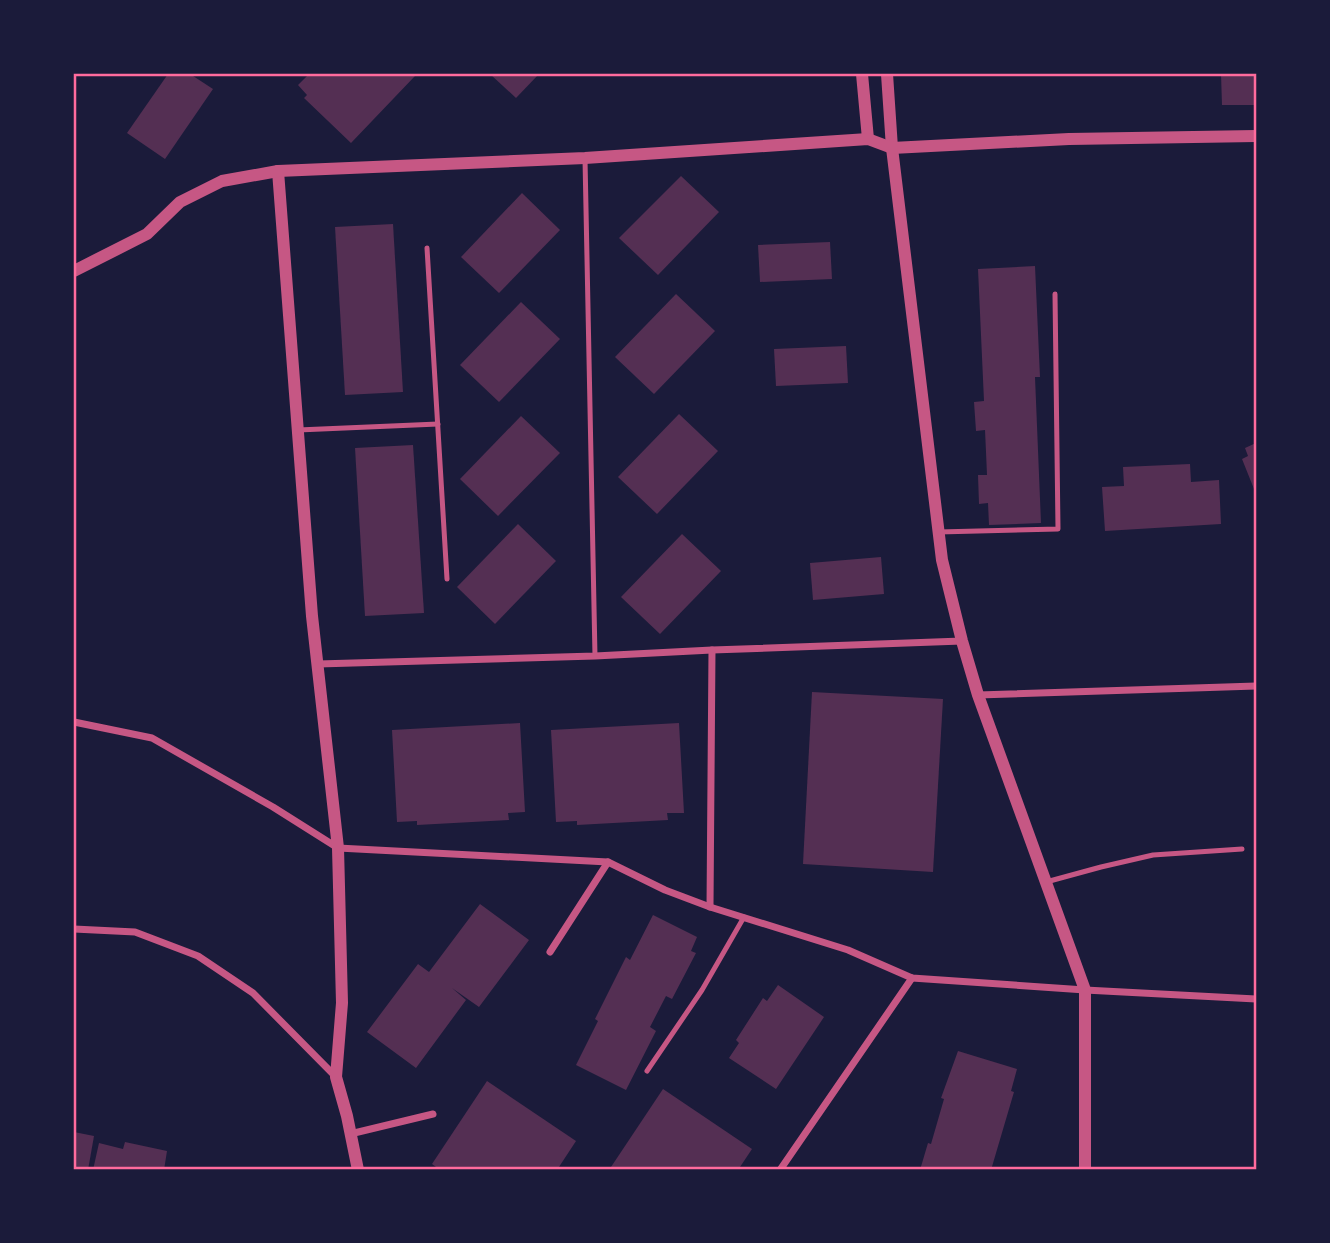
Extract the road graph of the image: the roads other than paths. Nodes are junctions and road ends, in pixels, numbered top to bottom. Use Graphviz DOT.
graph roads {
  1 [pos="862,74"];
  2 [pos="887,74"];
  3 [pos="1256,136"];
  4 [pos="869,139"];
  5 [pos="892,148"];
  6 [pos="585,159"];
  7 [pos="278,170"];
  8 [pos="428,248"];
  9 [pos="74,271"];
  10 [pos="1055,295"];
  11 [pos="438,424"];
  12 [pos="298,430"];
  13 [pos="939,532"];
  14 [pos="447,579"];
  15 [pos="962,641"];
  16 [pos="712,650"];
  17 [pos="595,656"];
  18 [pos="318,664"];
  19 [pos="1256,686"];
  20 [pos="978,695"];
  21 [pos="74,722"];
  22 [pos="338,848"];
  23 [pos="1242,849"];
  24 [pos="608,862"];
  25 [pos="1046,882"];
  26 [pos="710,907"];
  27 [pos="744,917"];
  28 [pos="74,929"];
  29 [pos="550,952"];
  30 [pos="912,978"];
  31 [pos="1085,990"];
  32 [pos="1256,999"];
  33 [pos="647,1071"];
  34 [pos="336,1077"];
  35 [pos="433,1114"];
  36 [pos="351,1134"];
  37 [pos="358,1170"];
  38 [pos="780,1170"];
  39 [pos="1085,1170"];
  1 -- 4 [label="street"];
  2 -- 5 [label="street"];
  3 -- 5 [label="street"];
  4 -- 5 [label="street"];
  4 -- 6 [label="street"];
  5 -- 13 [label="street"];
  6 -- 7 [label="street"];
  6 -- 17 [label="lane"];
  7 -- 9 [label="street"];
  7 -- 12 [label="street"];
  8 -- 11 [label="lane"];
  10 -- 13 [label="lane"];
  11 -- 12 [label="lane"];
  11 -- 14 [label="lane"];
  12 -- 18 [label="street"];
  13 -- 15 [label="street"];
  15 -- 16 [label="street"];
  15 -- 20 [label="street"];
  16 -- 17 [label="street"];
  16 -- 26 [label="street"];
  17 -- 18 [label="street"];
  18 -- 22 [label="street"];
  19 -- 20 [label="street"];
  20 -- 25 [label="street"];
  21 -- 22 [label="street"];
  22 -- 24 [label="street"];
  22 -- 34 [label="street"];
  23 -- 25 [label="lane"];
  24 -- 26 [label="street"];
  24 -- 29 [label="street"];
  25 -- 31 [label="street"];
  26 -- 27 [label="street"];
  27 -- 30 [label="street"];
  27 -- 33 [label="lane"];
  28 -- 34 [label="street"];
  30 -- 31 [label="street"];
  30 -- 38 [label="street"];
  31 -- 32 [label="street"];
  31 -- 39 [label="street"];
  34 -- 36 [label="street"];
  35 -- 36 [label="street"];
  36 -- 37 [label="street"];
}
